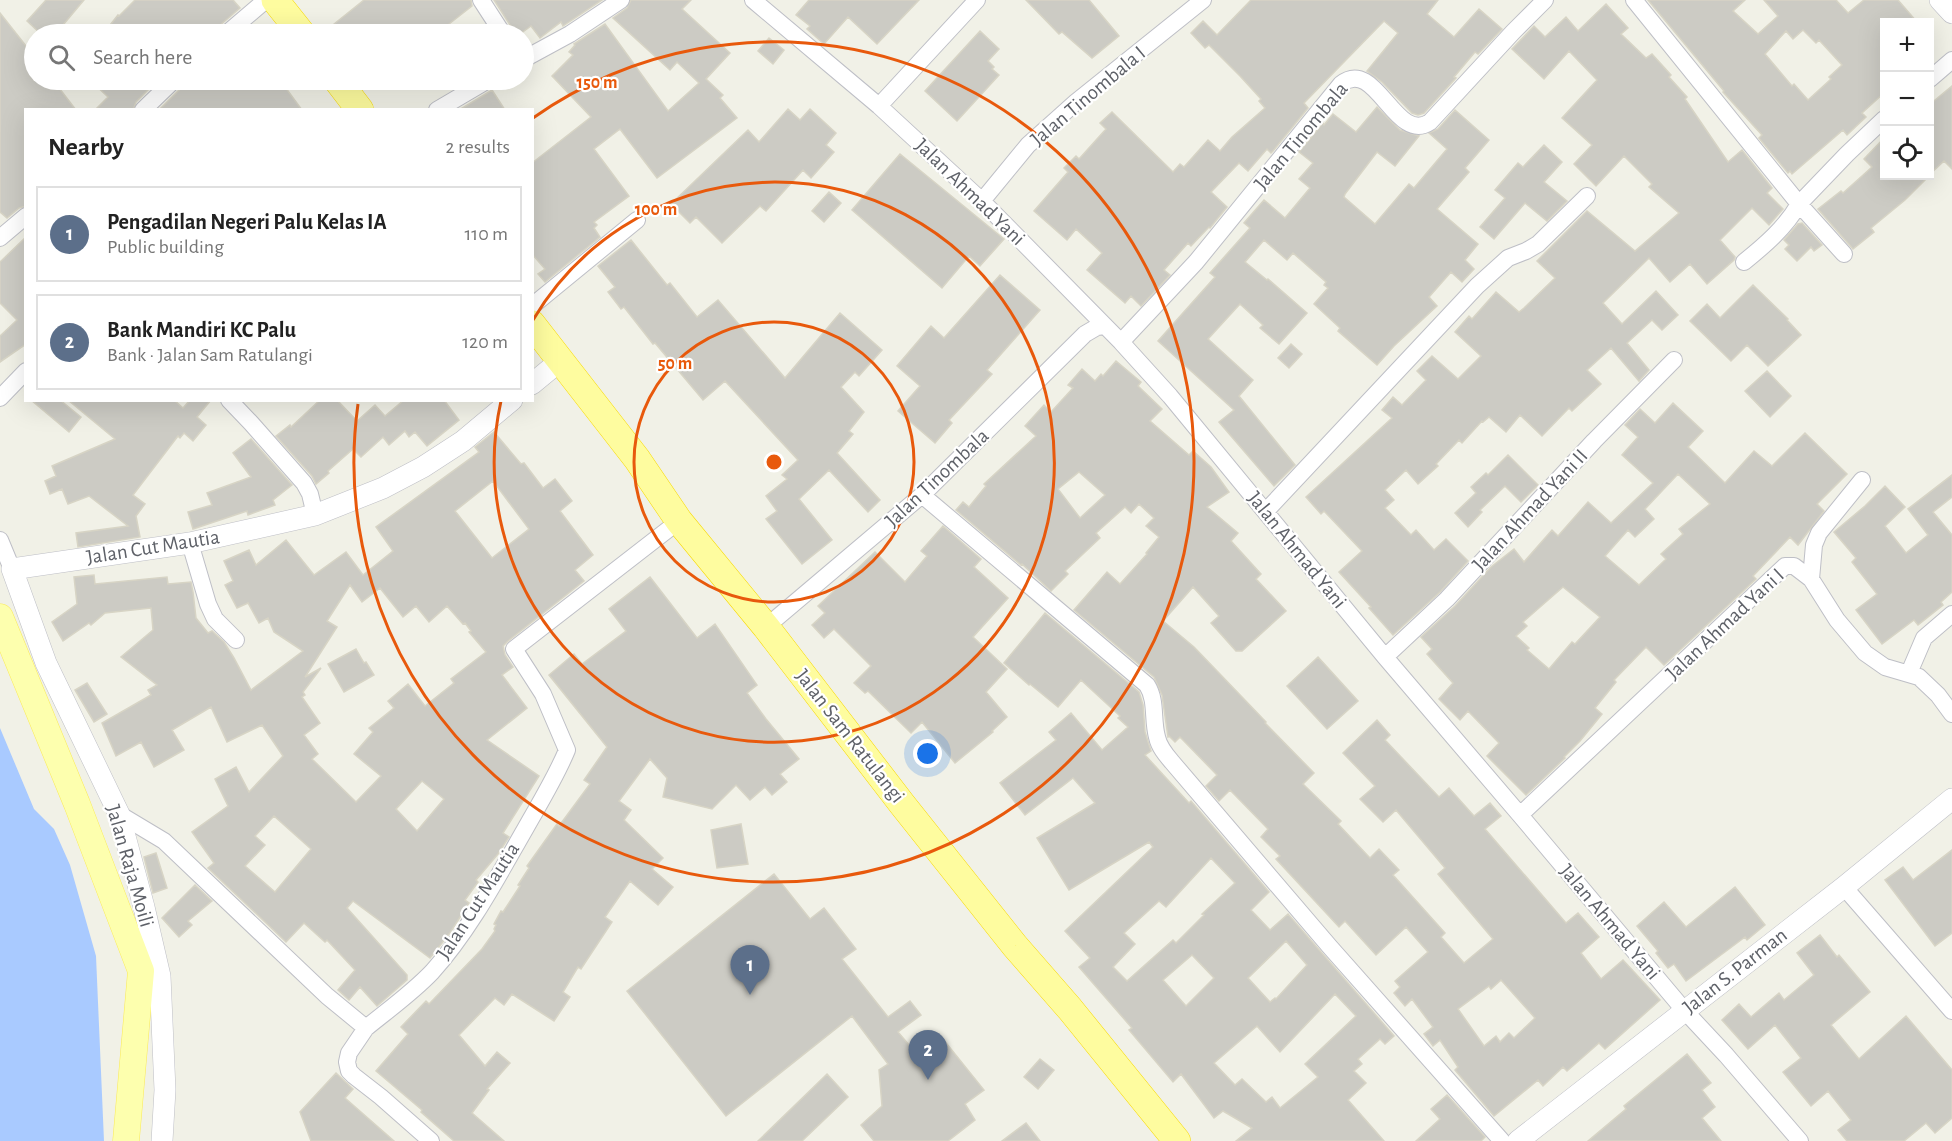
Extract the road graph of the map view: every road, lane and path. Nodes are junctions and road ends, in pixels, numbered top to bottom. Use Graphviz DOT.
graph roads {
  1 [pos="266,0"];
  2 [pos="276,0"];
  3 [pos="482,0"];
  4 [pos="621,0"];
  5 [pos="753,0"];
  6 [pos="977,0"];
  7 [pos="1203,0"];
  8 [pos="1545,0"];
  9 [pos="1634,0"];
  10 [pos="1940,0"];
  11 [pos="1952,13"];
  12 [pos="238,24"];
  13 [pos="294,24"];
  14 [pos="497,24"];
  15 [pos="534,54"];
  16 [pos="1952,60"];
  17 [pos="1934,75"];
  18 [pos="164,90"];
  19 [pos="345,90"];
  20 [pos="471,90"];
  21 [pos="879,106"];
  22 [pos="145,108"];
  23 [pos="358,108"];
  24 [pos="440,108"];
  25 [pos="1880,123"];
  26 [pos="1587,196"];
  27 [pos="982,201"];
  28 [pos="1799,204"];
  29 [pos="24,218"];
  30 [pos="637,220"];
  31 [pos="0,238"];
  32 [pos="1844,254"];
  33 [pos="1744,262"];
  34 [pos="534,304"];
  35 [pos="534,326"];
  36 [pos="1104,326"];
  37 [pos="1121,342"];
  38 [pos="561,360"];
  39 [pos="1674,360"];
  40 [pos="24,373"];
  41 [pos="534,382"];
  42 [pos="0,398"];
  43 [pos="231,402"];
  44 [pos="510,402"];
  45 [pos="1862,480"];
  46 [pos="922,495"];
  47 [pos="1266,511"];
  48 [pos="315,515"];
  49 [pos="679,521"];
  50 [pos="0,540"];
  51 [pos="190,543"];
  52 [pos="12,569"];
  53 [pos="1811,579"];
  54 [pos="1952,614"];
  55 [pos="0,617"];
  56 [pos="766,627"];
  57 [pos="236,640"];
  58 [pos="1384,657"];
  59 [pos="1909,673"];
  60 [pos="1952,714"];
  61 [pos="1952,800"];
  62 [pos="119,814"];
  63 [pos="1520,815"];
  64 [pos="1844,887"];
  65 [pos="1684,1010"];
  66 [pos="1952,1011"];
  67 [pos="366,1028"];
  68 [pos="126,1141"];
  69 [pos="162,1141"];
  70 [pos="431,1141"];
  71 [pos="1177,1141"];
  72 [pos="1502,1141"];
  73 [pos="1518,1141"];
  74 [pos="1800,1141"];
  1 -- 12 [label="street"];
  2 -- 13 [label="highway"];
  3 -- 14 [label="street"];
  4 -- 15 [label="street"];
  5 -- 21 [label="street, Jalan Ahmad Yani"];
  6 -- 21 [label="street"];
  7 -- 27 [label="street, Jalan Tinombala I"];
  8 -- 37 [label="street, Jalan Tinombala"];
  9 -- 28 [label="street"];
  10 -- 11 [label="street"];
  16 -- 17 [label="street"];
  18 -- 22 [label="street"];
  19 -- 23 [label="highway"];
  20 -- 24 [label="street"];
  21 -- 27 [label="street, Jalan Ahmad Yani"];
  25 -- 28 [label="street"];
  26 -- 47 [label="street"];
  27 -- 36 [label="street, Jalan Ahmad Yani"];
  28 -- 32 [label="street"];
  28 -- 33 [label="street"];
  29 -- 31 [label="street"];
  30 -- 34 [label="street"];
  35 -- 38 [label="highway, Jalan Sam Ratulangi"];
  36 -- 37 [label="street, Jalan Ahmad Yani"];
  36 -- 46 [label="street, Jalan Tinombala"];
  37 -- 47 [label="street, Jalan Ahmad Yani"];
  38 -- 41 [label="street"];
  38 -- 49 [label="highway, Jalan Sam Ratulangi"];
  39 -- 58 [label="street, Jalan Ahmad Yani II"];
  40 -- 42 [label="street"];
  43 -- 48 [label="street"];
  44 -- 48 [label="street, Jalan Cut Mautia"];
  45 -- 53 [label="street"];
  46 -- 56 [label="street, Jalan Tinombala"];
  46 -- 72 [label="street"];
  47 -- 58 [label="street, Jalan Ahmad Yani"];
  48 -- 51 [label="street, Jalan Cut Mautia"];
  49 -- 56 [label="highway, Jalan Sam Ratulangi"];
  49 -- 67 [label="street, Jalan Cut Mautia"];
  50 -- 52 [label="street, Jalan Raja Moili"];
  51 -- 52 [label="street, Jalan Cut Mautia"];
  51 -- 57 [label="street"];
  52 -- 62 [label="street, Jalan Raja Moili"];
  53 -- 59 [label="street, Jalan Ahmad Yani I"];
  53 -- 63 [label="street, Jalan Ahmad Yani I"];
  54 -- 59 [label="street"];
  55 -- 68 [label="main road"];
  56 -- 71 [label="highway, Jalan Sam Ratulangi"];
  58 -- 63 [label="street, Jalan Ahmad Yani"];
  59 -- 60 [label="street, Jalan Ahmad Yani I"];
  61 -- 64 [label="street, Jalan S. Parman"];
  62 -- 67 [label="street"];
  62 -- 69 [label="street, Jalan Raja Moili"];
  63 -- 65 [label="street, Jalan Ahmad Yani"];
  64 -- 65 [label="street, Jalan S. Parman"];
  64 -- 66 [label="street"];
  65 -- 73 [label="street, Jalan S. Parman"];
  65 -- 74 [label="street, Jalan Ahmad Yani"];
  67 -- 70 [label="street"];
}
